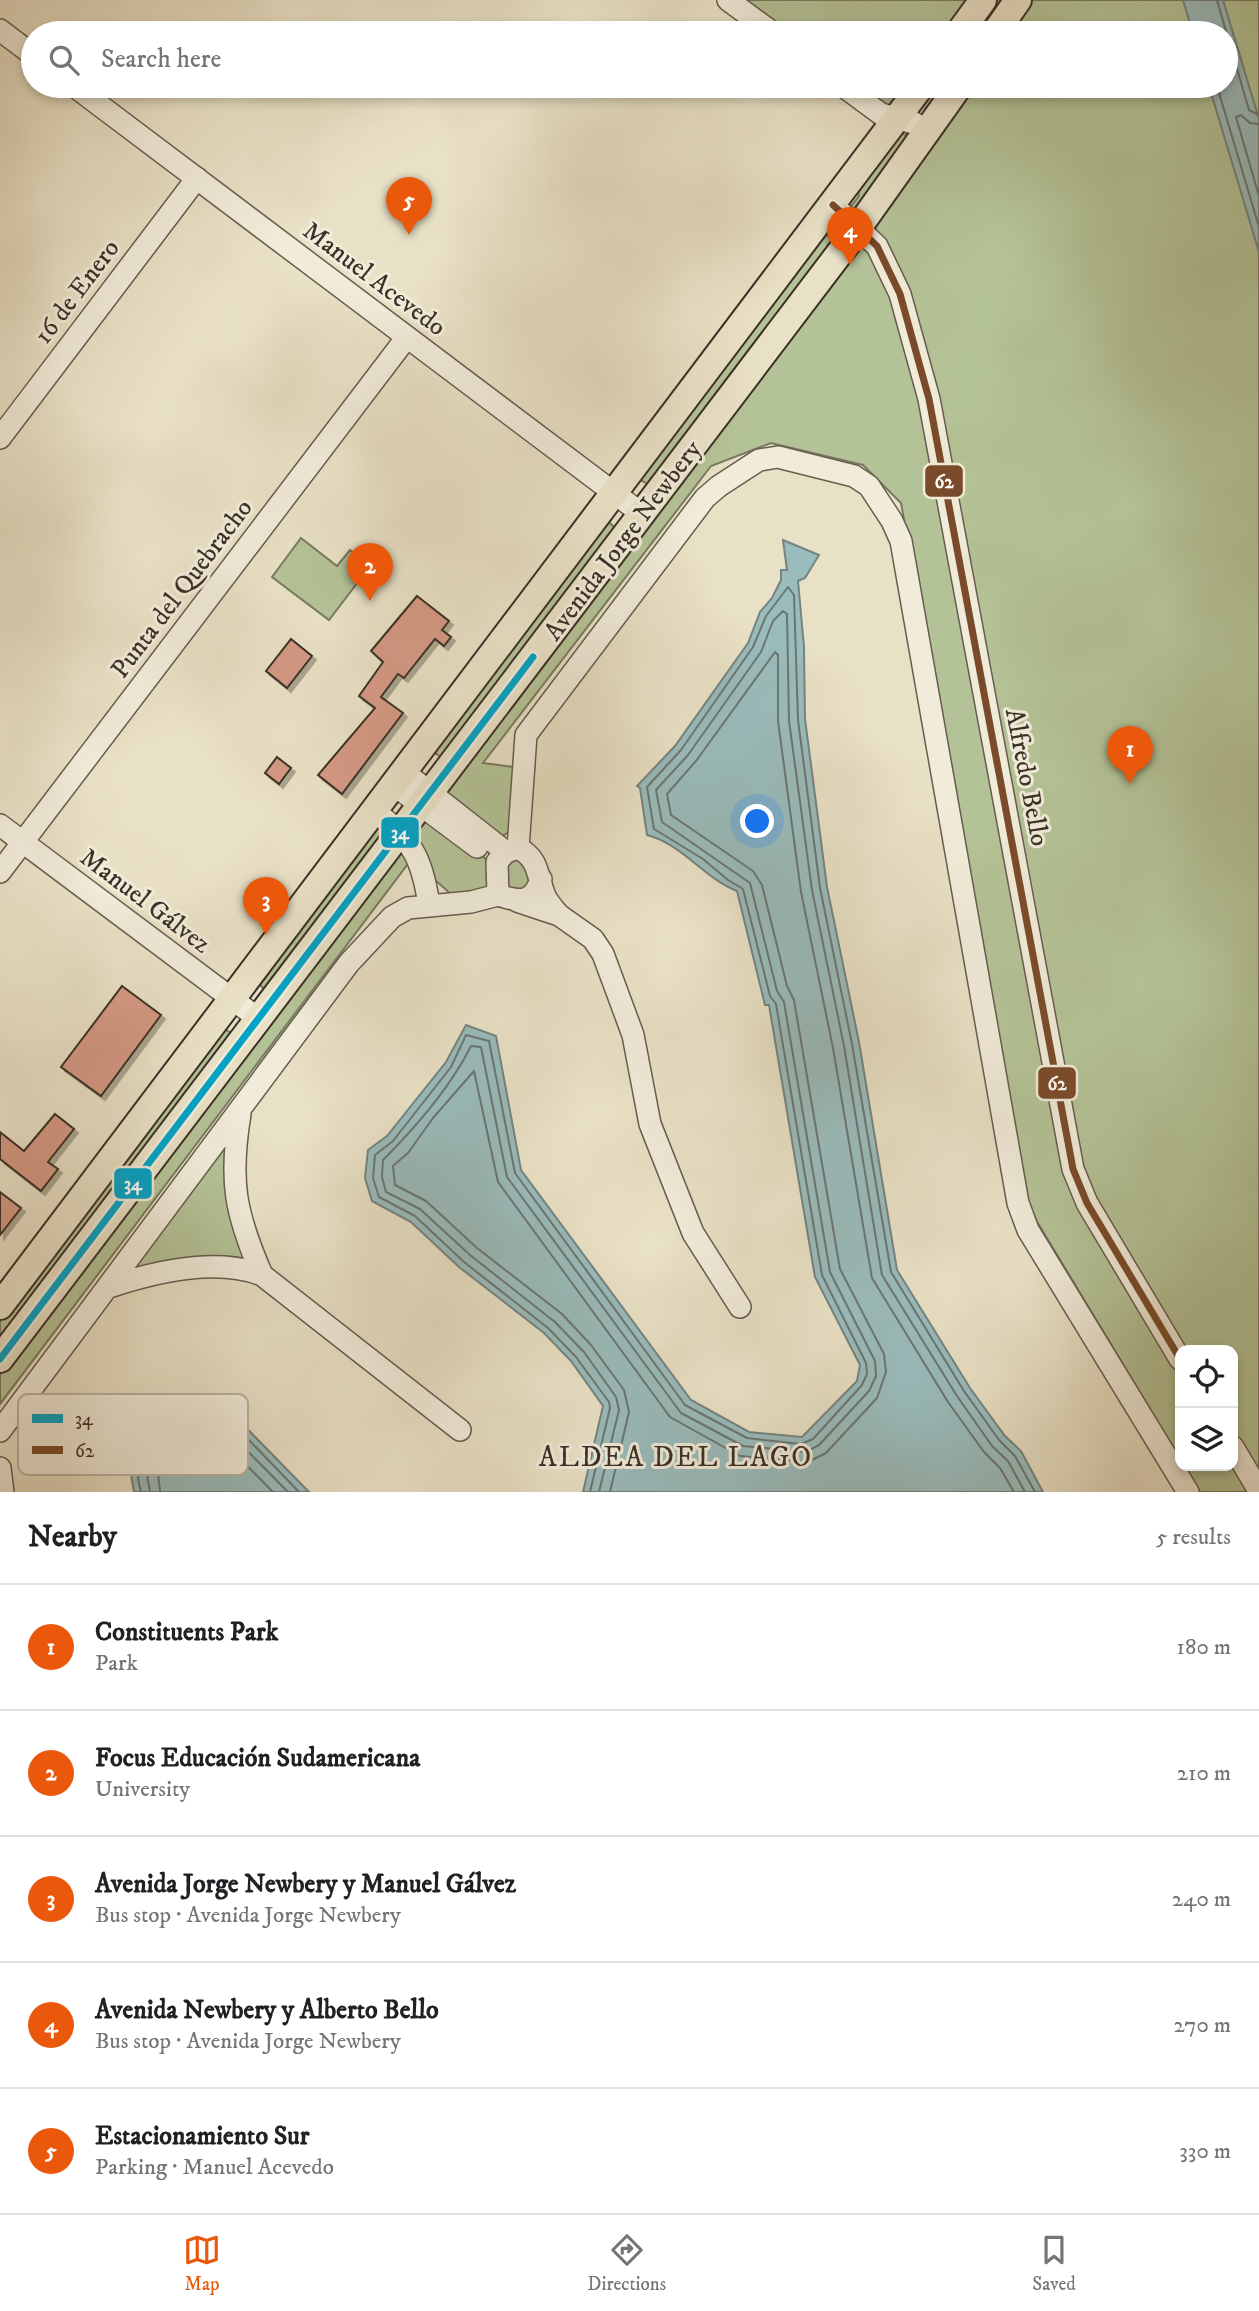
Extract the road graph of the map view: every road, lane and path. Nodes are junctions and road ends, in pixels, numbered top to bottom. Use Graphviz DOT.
graph roads {
  1 [pos="728,0"];
  2 [pos="983,0"];
  3 [pos="1018,0"];
  4 [pos="757,21"];
  5 [pos="968,21"];
  6 [pos="1003,21"];
  7 [pos="0,30"];
  8 [pos="21,46"];
  9 [pos="90,98"];
  10 [pos="859,98"];
  11 [pos="913,98"];
  12 [pos="951,98"];
  13 [pos="898,119"];
  14 [pos="927,132"];
  15 [pos="197,178"];
  16 [pos="833,205"];
  17 [pos="859,228"];
  18 [pos="407,337"];
  19 [pos="0,438"];
  20 [pos="614,494"];
  21 [pos="642,514"];
  22 [pos="399,778"];
  23 [pos="426,799"];
  24 [pos="375,811"];
  25 [pos="0,825"];
  26 [pos="401,831"];
  27 [pos="23,842"];
  28 [pos="507,854"];
  29 [pos="0,873"];
  30 [pos="541,879"];
  31 [pos="508,898"];
  32 [pos="429,905"];
  33 [pos="559,915"];
  34 [pos="232,999"];
  35 [pos="258,1019"];
  36 [pos="240,1113"];
  37 [pos="262,1275"];
  38 [pos="108,1287"];
  39 [pos="0,1306"];
  40 [pos="740,1307"];
  41 [pos="1175,1351"];
  42 [pos="0,1359"];
  43 [pos="28,1394"];
  44 [pos="18,1407"];
  45 [pos="460,1430"];
  46 [pos="0,1431"];
  47 [pos="1238,1455"];
  48 [pos="0,1468"];
  49 [pos="1259,1491"];
  50 [pos="3,1492"];
  51 [pos="1188,1492"];
  1 -- 4 [label="street"];
  2 -- 5 [label="main road"];
  3 -- 6 [label="main road"];
  7 -- 8 [label="street"];
  9 -- 15 [label="street, Manuel Acevedo"];
  10 -- 13 [label="street"];
  11 -- 13 [label="main road, Avenida Jorge Newbery"];
  12 -- 14 [label="main road, Avenida Jorge Newbery"];
  13 -- 14 [label="street"];
  13 -- 16 [label="main road, Avenida Jorge Newbery"];
  14 -- 17 [label="main road, Avenida Jorge Newbery"];
  15 -- 18 [label="street, Manuel Acevedo"];
  15 -- 19 [label="street, 16 de Enero"];
  16 -- 17 [label="street, Alfredo Bello"];
  16 -- 20 [label="main road, Avenida Jorge Newbery"];
  17 -- 21 [label="main road, Avenida Jorge Newbery"];
  17 -- 41 [label="street, Alfredo Bello"];
  18 -- 20 [label="street, Manuel Acevedo"];
  18 -- 27 [label="street, Punta del Quebracho"];
  20 -- 21 [label="street, Manuel Acevedo"];
  20 -- 22 [label="main road, Avenida Jorge Newbery"];
  21 -- 23 [label="main road, Avenida Jorge Newbery"];
  22 -- 23 [label="street"];
  22 -- 24 [label="main road, Avenida Jorge Newbery"];
  23 -- 26 [label="main road, Avenida Jorge Newbery"];
  23 -- 28 [label="street"];
  24 -- 26 [label="street"];
  24 -- 34 [label="main road, Avenida Jorge Newbery"];
  25 -- 27 [label="street, Manuel Gálvez"];
  26 -- 32 [label="street"];
  26 -- 35 [label="main road, Avenida Jorge Newbery"];
  27 -- 29 [label="street, Punta del Quebracho"];
  27 -- 34 [label="street, Manuel Gálvez"];
  28 -- 30 [label="street"];
  28 -- 31 [label="street"];
  28 -- 51 [label="street"];
  30 -- 31 [label="street"];
  30 -- 33 [label="street"];
  31 -- 32 [label="street"];
  31 -- 33 [label="street"];
  32 -- 36 [label="street"];
  33 -- 40 [label="street"];
  34 -- 35 [label="street, Manuel Gálvez"];
  34 -- 39 [label="main road, Avenida Jorge Newbery"];
  35 -- 42 [label="main road, Avenida Jorge Newbery"];
  36 -- 37 [label="street"];
  36 -- 38 [label="street"];
  37 -- 38 [label="street"];
  37 -- 45 [label="street"];
  38 -- 43 [label="street"];
  44 -- 46 [label="street"];
  47 -- 49 [label="street"];
  48 -- 50 [label="street"];
}
